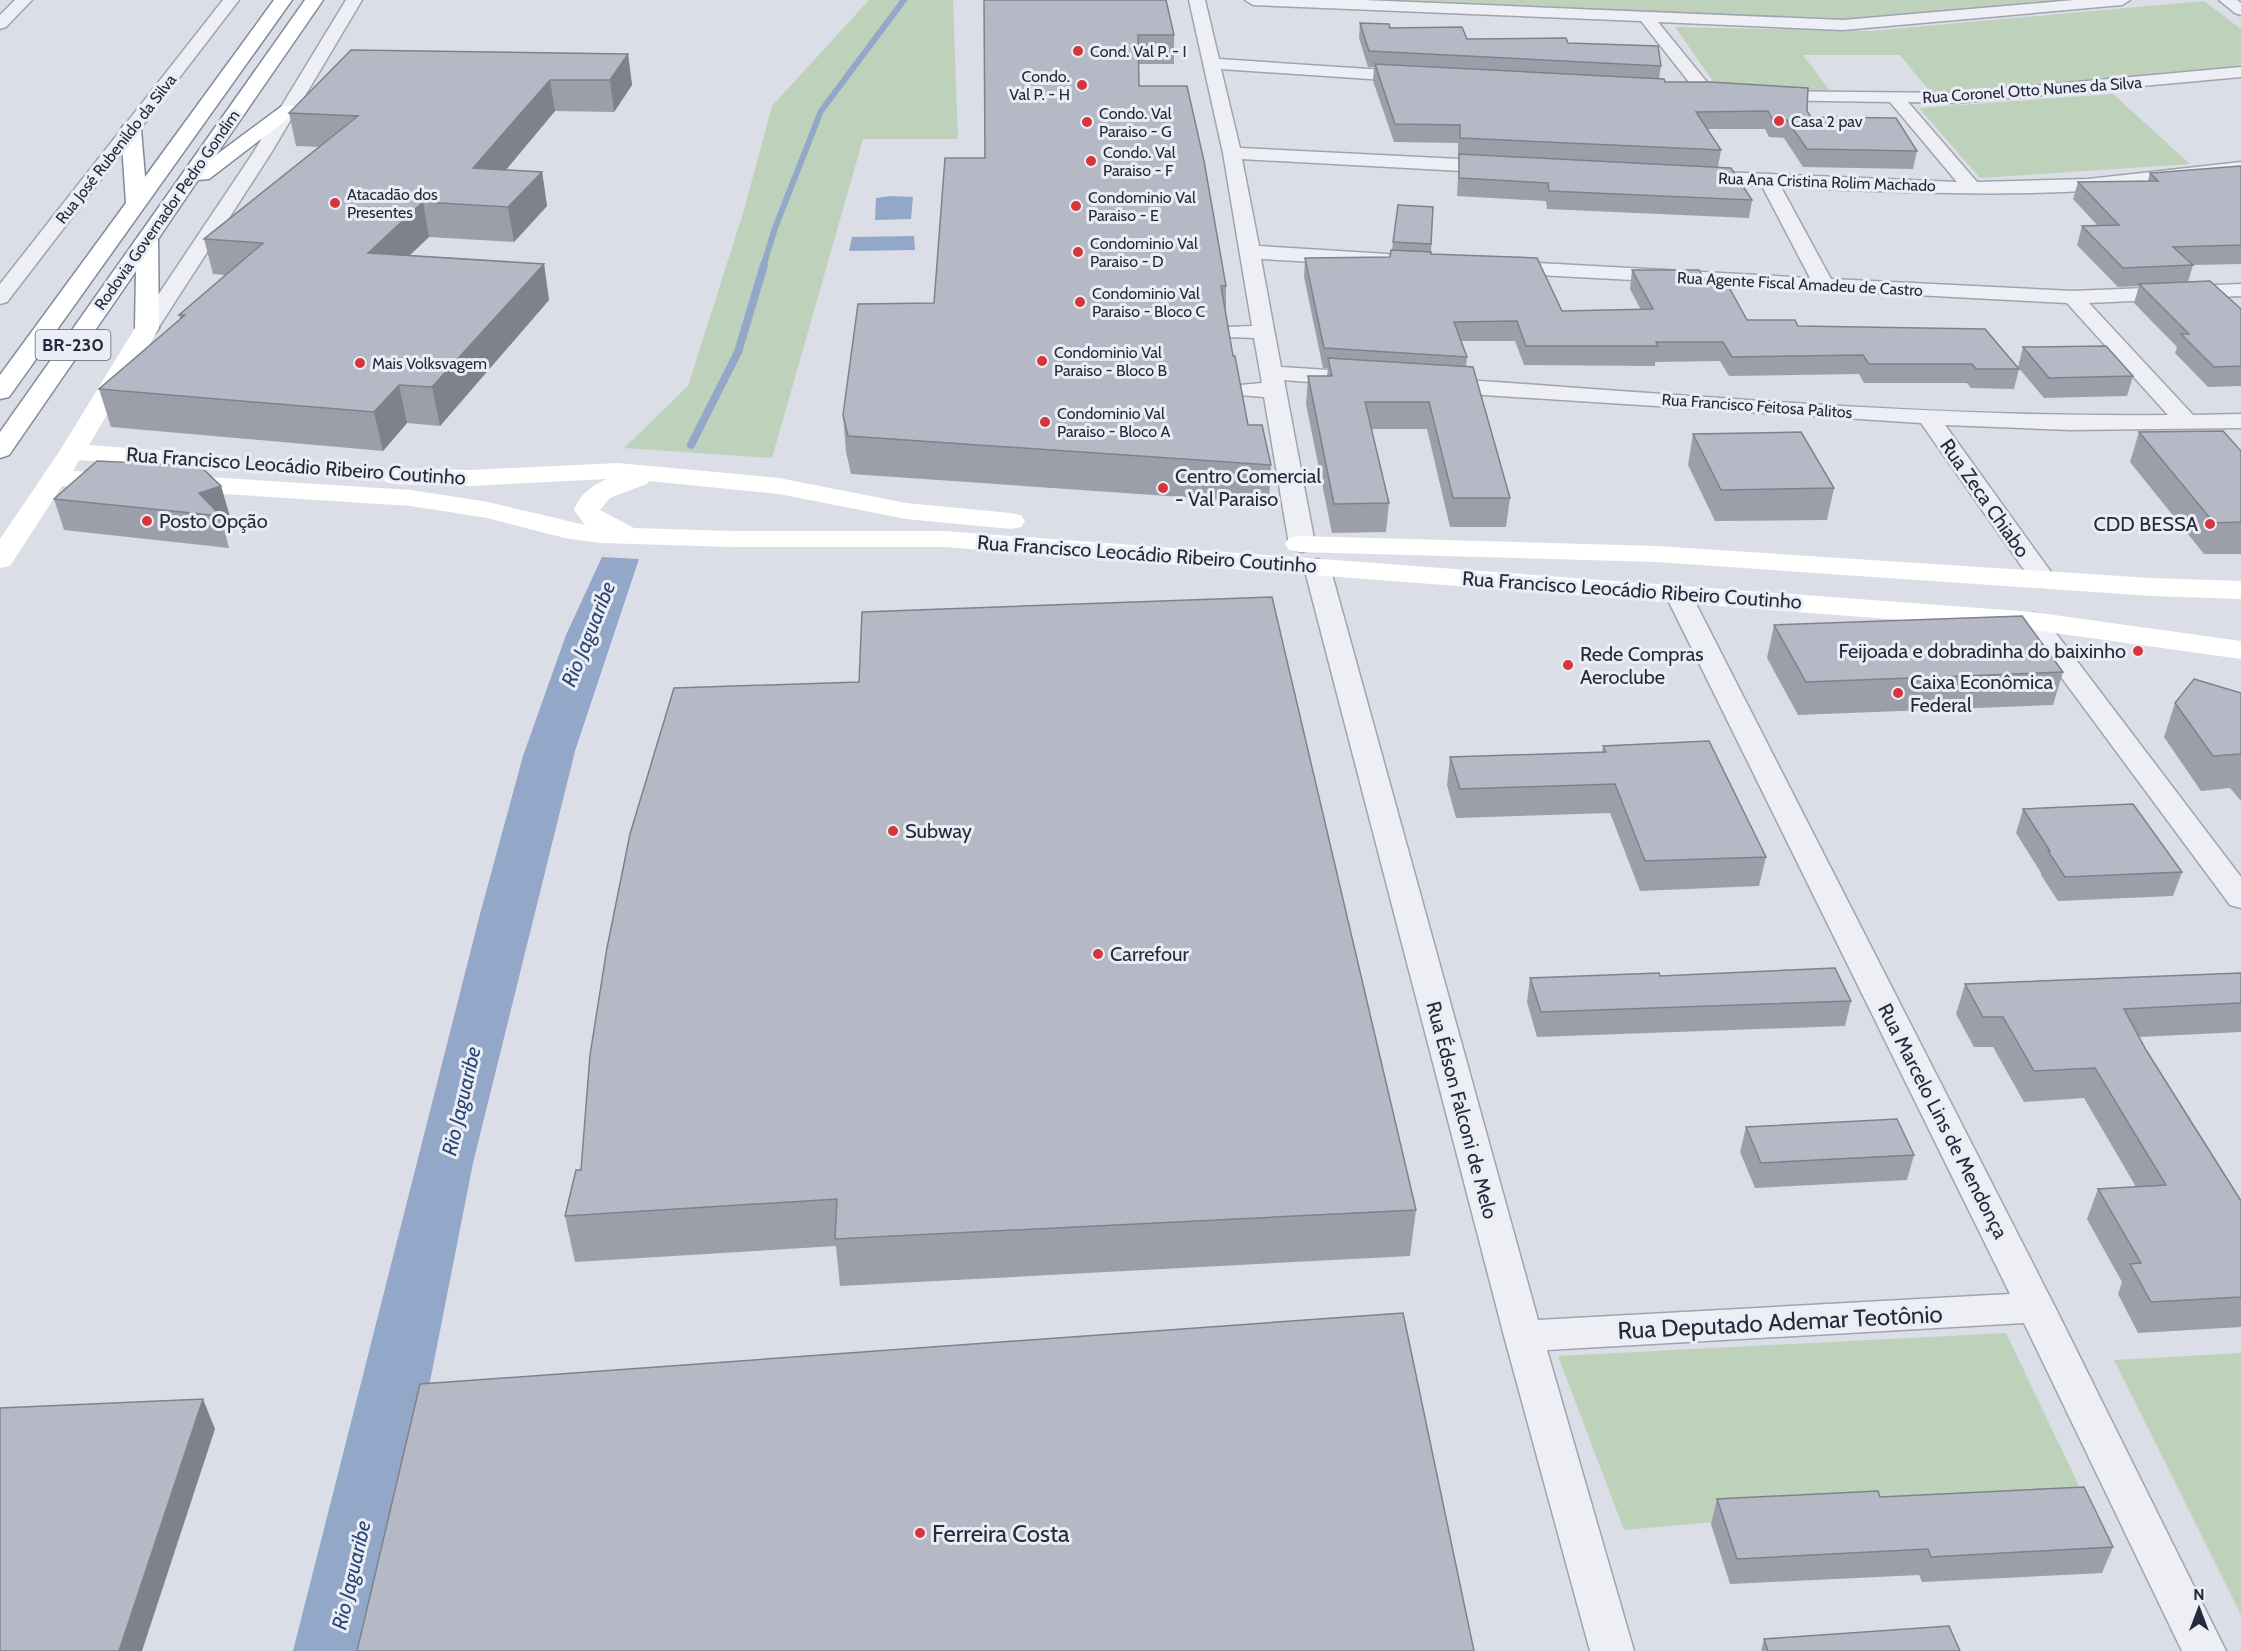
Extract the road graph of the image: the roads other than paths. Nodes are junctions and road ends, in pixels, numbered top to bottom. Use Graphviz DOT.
graph roads {
  1 [pos="24,0"];
  2 [pos="231,0"];
  3 [pos="283,0"];
  4 [pos="314,0"];
  5 [pos="354,0"];
  6 [pos="1253,0"];
  7 [pos="2122,0"];
  8 [pos="2227,0"];
  9 [pos="1191,3"];
  10 [pos="2241,10"];
  11 [pos="1645,16"];
  12 [pos="0,24"];
  13 [pos="1207,66"];
  14 [pos="2241,72"];
  15 [pos="1437,78"];
  16 [pos="1684,91"];
  17 [pos="1754,94"];
  18 [pos="1896,99"];
  19 [pos="289,110"];
  20 [pos="131,129"];
  21 [pos="1222,143"];
  22 [pos="1518,168"];
  23 [pos="2241,168"];
  24 [pos="1672,175"];
  25 [pos="1768,180"];
  26 [pos="1972,188"];
  27 [pos="181,190"];
  28 [pos="140,196"];
  29 [pos="147,239"];
  30 [pos="1251,252"];
  31 [pos="1405,261"];
  32 [pos="1476,265"];
  33 [pos="1824,285"];
  34 [pos="2241,291"];
  35 [pos="2073,297"];
  36 [pos="0,298"];
  37 [pos="147,328"];
  38 [pos="1237,329"];
  39 [pos="1265,329"];
  40 [pos="1380,381"];
  41 [pos="1274,382"];
  42 [pos="1416,383"];
  43 [pos="1248,387"];
  44 [pos="0,392"];
  45 [pos="1928,417"];
  46 [pos="2241,421"];
  47 [pos="2188,423"];
  48 [pos="1286,449"];
  49 [pos="0,450"];
  50 [pos="1259,450"];
  51 [pos="72,452"];
  52 [pos="654,472"];
  53 [pos="55,478"];
  54 [pos="635,536"];
  55 [pos="1310,556"];
  56 [pos="0,560"];
  57 [pos="2043,579"];
  58 [pos="2241,590"];
  59 [pos="1678,594"];
  60 [pos="2033,621"];
  61 [pos="2241,650"];
  62 [pos="2241,898"];
  63 [pos="2036,1307"];
  64 [pos="1523,1336"];
  65 [pos="1612,1651"];
  66 [pos="2204,1651"];
  1 -- 12 [label="street"];
  2 -- 20 [label="street, Rua José Rubenildo da Silva"];
  3 -- 28 [label="main road, Rodovia Governador Pedro Gondim / BR-230"];
  4 -- 27 [label="main road, Rodovia Governador Pedro Gondim / BR-230"];
  5 -- 19 [label="street"];
  6 -- 11 [label="street"];
  7 -- 11 [label="street"];
  8 -- 10 [label="street"];
  9 -- 13 [label="street, Rua Édson Falconi de Melo"];
  11 -- 16 [label="street"];
  13 -- 15 [label="street"];
  13 -- 21 [label="street, Rua Édson Falconi de Melo"];
  14 -- 18 [label="street, Rua Coronel Otto Nunes da Silva"];
  17 -- 18 [label="street, Rua Coronel Otto Nunes da Silva"];
  18 -- 26 [label="street"];
  19 -- 27 [label="main road"];
  19 -- 37 [label="street"];
  20 -- 28 [label="main road"];
  20 -- 36 [label="street, Rua José Rubenildo da Silva"];
  21 -- 22 [label="street"];
  21 -- 30 [label="street, Rua Édson Falconi de Melo"];
  23 -- 26 [label="street, Rua Ana Cristina Rolim Machado"];
  24 -- 25 [label="street, Rua Ana Cristina Rolim Machado"];
  25 -- 26 [label="street, Rua Ana Cristina Rolim Machado"];
  25 -- 33 [label="street"];
  27 -- 29 [label="main road, Rodovia Governador Pedro Gondim / BR-230"];
  28 -- 44 [label="main road, Rodovia Governador Pedro Gondim / BR-230"];
  29 -- 37 [label="main road"];
  29 -- 49 [label="main road, Rodovia Governador Pedro Gondim / BR-230"];
  30 -- 31 [label="street"];
  30 -- 39 [label="street, Rua Édson Falconi de Melo"];
  32 -- 33 [label="street, Rua Agente Fiscal Amadeu de Castro"];
  33 -- 35 [label="street, Rua Agente Fiscal Amadeu de Castro"];
  34 -- 35 [label="street, Rua Agente Fiscal Amadeu de Castro"];
  35 -- 47 [label="street"];
  37 -- 51 [label="main road"];
  38 -- 39 [label="street"];
  39 -- 41 [label="street, Rua Édson Falconi de Melo"];
  40 -- 41 [label="street"];
  41 -- 43 [label="street"];
  41 -- 48 [label="street, Rua Édson Falconi de Melo"];
  42 -- 45 [label="street, Rua Francisco Feitosa Palitos"];
  45 -- 47 [label="street, Rua Francisco Feitosa Palitos"];
  45 -- 57 [label="street, Rua Zeca Chiabo"];
  46 -- 47 [label="street, Rua Francisco Feitosa Palitos"];
  48 -- 50 [label="street"];
  48 -- 55 [label="street, Rua Édson Falconi de Melo"];
  51 -- 52 [label="main road, Rua Francisco Leocádio Ribeiro Coutinho"];
  51 -- 53 [label="main road"];
  52 -- 54 [label="main road"];
  52 -- 55 [label="main road, Rua Francisco Leocádio Ribeiro Coutinho"];
  53 -- 54 [label="main road, Rua Francisco Leocádio Ribeiro Coutinho"];
  53 -- 56 [label="main road"];
  54 -- 55 [label="main road, Rua Francisco Leocádio Ribeiro Coutinho"];
  55 -- 57 [label="main road, Rua Francisco Leocádio Ribeiro Coutinho"];
  55 -- 59 [label="main road, Rua Francisco Leocádio Ribeiro Coutinho"];
  55 -- 64 [label="street, Rua Édson Falconi de Melo"];
  57 -- 58 [label="main road, Rua Francisco Leocádio Ribeiro Coutinho"];
  59 -- 60 [label="main road, Rua Francisco Leocádio Ribeiro Coutinho"];
  59 -- 63 [label="street, Rua Marcelo Lins de Mendonça"];
  60 -- 61 [label="main road, Rua Francisco Leocádio Ribeiro Coutinho"];
  60 -- 62 [label="street"];
  63 -- 64 [label="street, Rua Deputado Ademar Teotônio"];
  63 -- 66 [label="street, Rua Marcelo Lins de Mendonça"];
  64 -- 65 [label="street, Rua Édson Falconi de Melo"];
}
